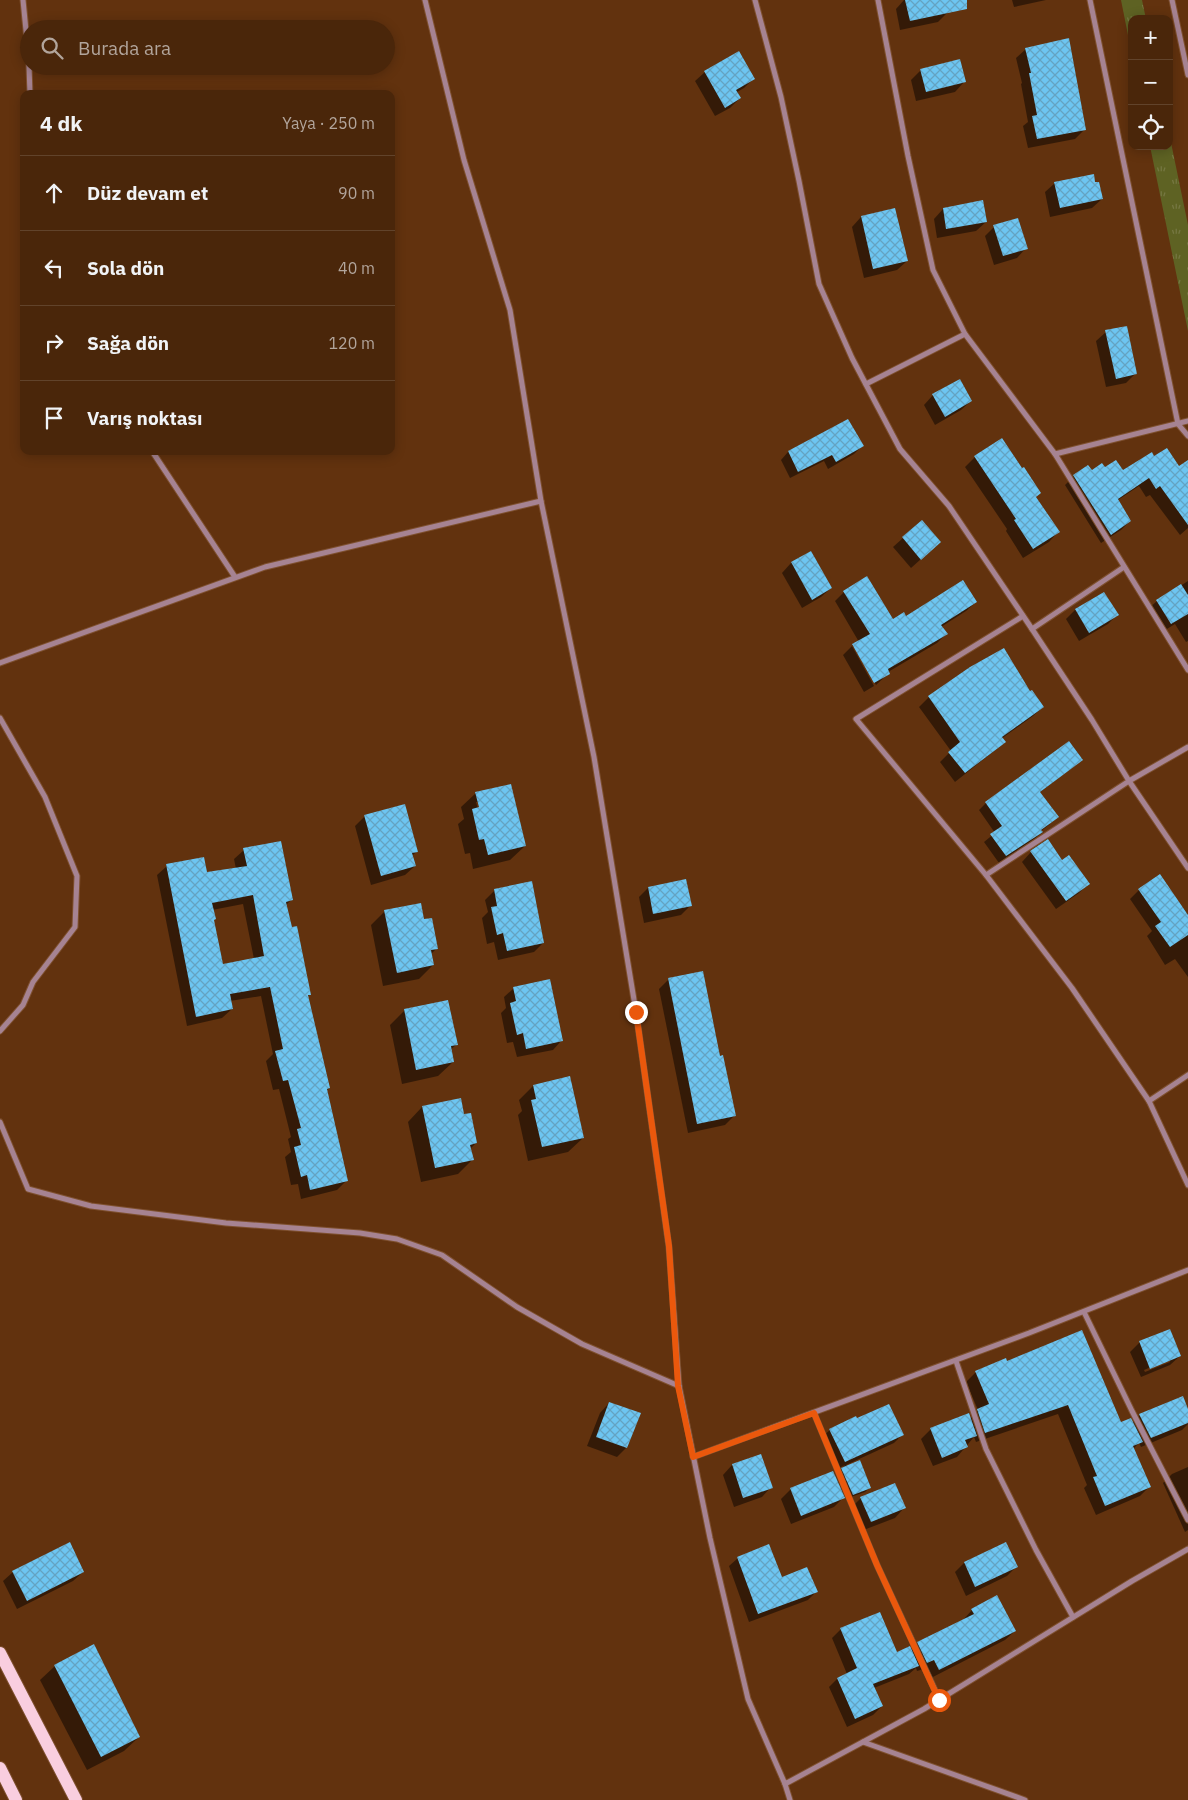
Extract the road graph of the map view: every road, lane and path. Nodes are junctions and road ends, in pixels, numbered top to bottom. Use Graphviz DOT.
graph roads {
  1 [pos="23,0"];
  2 [pos="425,0"];
  3 [pos="755,0"];
  4 [pos="878,0"];
  5 [pos="1090,0"];
  6 [pos="1172,0"];
  7 [pos="25,20"];
  8 [pos="29,75"];
  9 [pos="1188,75"];
  10 [pos="30,90"];
  11 [pos="965,334"];
  12 [pos="866,384"];
  13 [pos="1188,421"];
  14 [pos="1178,424"];
  15 [pos="1188,436"];
  16 [pos="1055,454"];
  17 [pos="155,455"];
  18 [pos="541,502"];
  19 [pos="1124,567"];
  20 [pos="235,577"];
  21 [pos="1023,616"];
  22 [pos="1032,629"];
  23 [pos="0,663"];
  24 [pos="1188,670"];
  25 [pos="0,718"];
  26 [pos="1188,747"];
  27 [pos="1129,780"];
  28 [pos="1188,868"];
  29 [pos="986,876"];
  30 [pos="0,1031"];
  31 [pos="1188,1075"];
  32 [pos="1149,1101"];
  33 [pos="0,1122"];
  34 [pos="1188,1185"];
  35 [pos="1188,1270"];
  36 [pos="1084,1312"];
  37 [pos="956,1361"];
  38 [pos="678,1386"];
  39 [pos="814,1413"];
  40 [pos="693,1457"];
  41 [pos="1188,1520"];
  42 [pos="1188,1549"];
  43 [pos="1073,1617"];
  44 [pos="0,1653"];
  45 [pos="939,1700"];
  46 [pos="863,1742"];
  47 [pos="0,1768"];
  48 [pos="785,1784"];
  49 [pos="16,1800"];
  50 [pos="76,1800"];
  51 [pos="790,1800"];
  52 [pos="1025,1800"];
  1 -- 7 [label="street"];
  2 -- 18 [label="street"];
  3 -- 12 [label="street"];
  4 -- 11 [label="street"];
  5 -- 14 [label="street"];
  6 -- 9 [label="street"];
  8 -- 10 [label="street"];
  11 -- 12 [label="street"];
  11 -- 16 [label="street"];
  12 -- 21 [label="street"];
  13 -- 14 [label="street"];
  14 -- 15 [label="street"];
  14 -- 16 [label="street"];
  16 -- 19 [label="street"];
  17 -- 20 [label="street"];
  18 -- 20 [label="street"];
  18 -- 38 [label="street"];
  19 -- 22 [label="street"];
  19 -- 24 [label="street"];
  20 -- 23 [label="street"];
  21 -- 22 [label="street"];
  21 -- 29 [label="street"];
  22 -- 27 [label="street"];
  25 -- 30 [label="street"];
  26 -- 27 [label="street"];
  27 -- 28 [label="street"];
  27 -- 29 [label="street"];
  29 -- 32 [label="street"];
  31 -- 32 [label="street"];
  32 -- 34 [label="street"];
  33 -- 38 [label="street"];
  35 -- 36 [label="street"];
  36 -- 37 [label="street"];
  36 -- 41 [label="street"];
  37 -- 39 [label="street"];
  37 -- 43 [label="street"];
  38 -- 40 [label="street"];
  39 -- 40 [label="street"];
  39 -- 45 [label="street"];
  40 -- 48 [label="street"];
  42 -- 43 [label="street"];
  43 -- 45 [label="street"];
  44 -- 50 [label="main road"];
  45 -- 46 [label="street"];
  46 -- 48 [label="street"];
  46 -- 52 [label="street"];
  47 -- 49 [label="main road"];
  48 -- 51 [label="street"];
}
